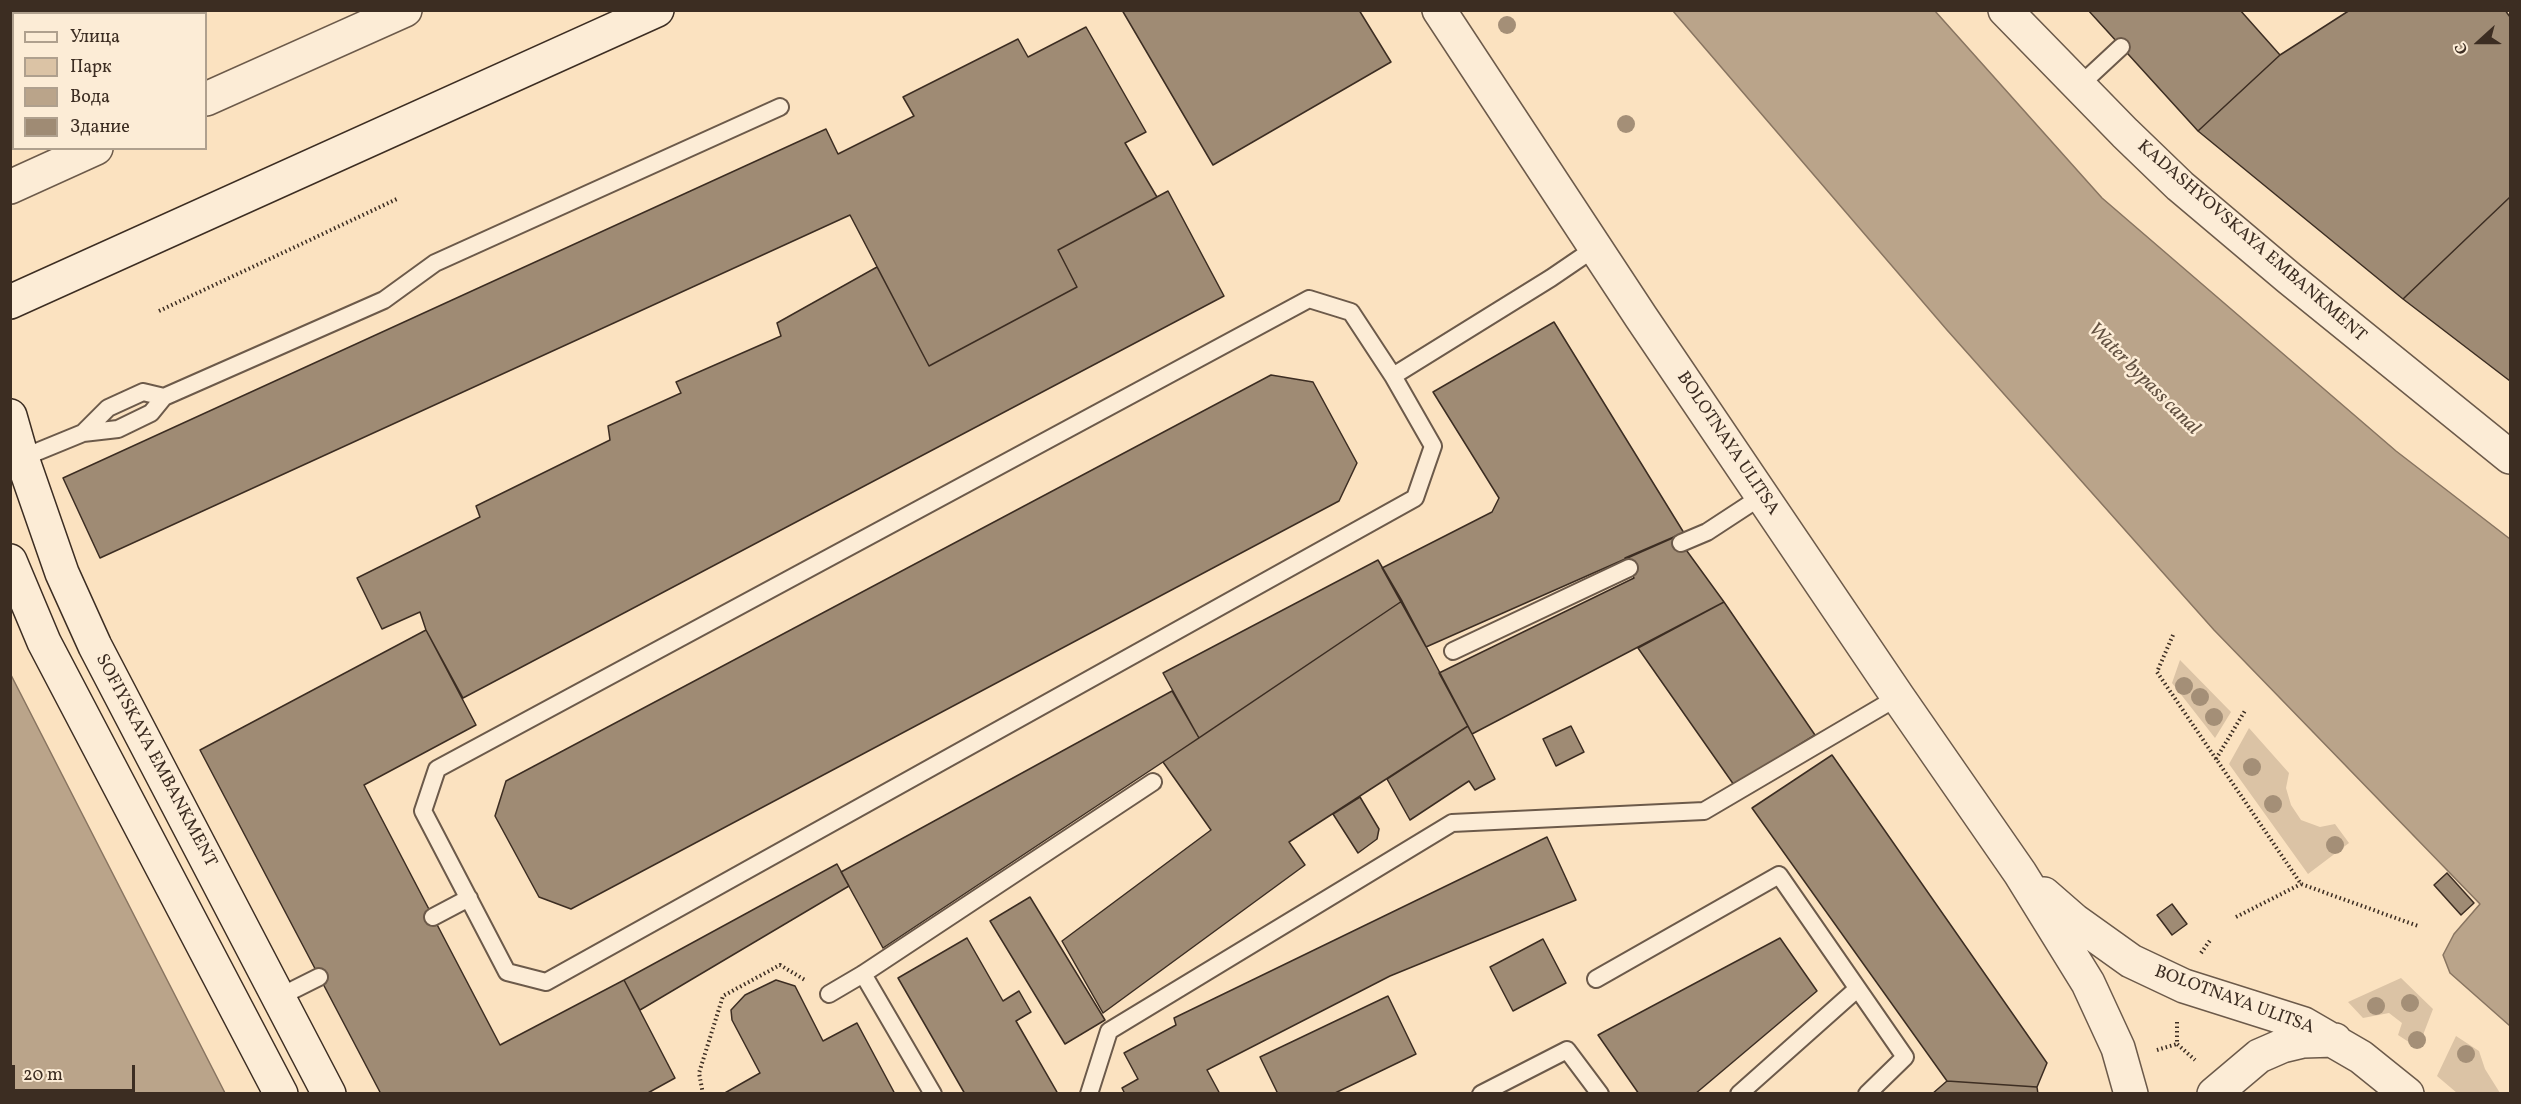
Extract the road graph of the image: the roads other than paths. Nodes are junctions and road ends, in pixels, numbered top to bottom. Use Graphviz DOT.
graph roads {
  1 [pos="405,10"];
  2 [pos="657,10"];
  3 [pos="1438,10"];
  4 [pos="2005,10"];
  5 [pos="2121,47"];
  6 [pos="2079,86"];
  7 [pos="207,99"];
  8 [pos="780,107"];
  9 [pos="82,155"];
  10 [pos="10,187"];
  11 [pos="1595,248"];
  12 [pos="10,302"];
  13 [pos="1393,376"];
  14 [pos="164,397"];
  15 [pos="10,416"];
  16 [pos="83,433"];
  17 [pos="2511,457"];
  18 [pos="22,458"];
  19 [pos="1762,496"];
  20 [pos="1681,543"];
  21 [pos="10,561"];
  22 [pos="1629,568"];
  23 [pos="1453,651"];
  24 [pos="1898,697"];
  25 [pos="1153,782"];
  26 [pos="2020,873"];
  27 [pos="469,898"];
  28 [pos="433,917"];
  29 [pos="862,974"];
  30 [pos="319,976"];
  31 [pos="1596,979"];
  32 [pos="1857,989"];
  33 [pos="829,994"];
  34 [pos="279,997"];
  35 [pos="2335,1040"];
  36 [pos="281,1094"];
  37 [pos="329,1094"];
  38 [pos="933,1094"];
  39 [pos="1089,1094"];
  40 [pos="1481,1094"];
  41 [pos="1600,1094"];
  42 [pos="1739,1094"];
  43 [pos="1867,1094"];
  44 [pos="2131,1094"];
  45 [pos="2214,1094"];
  46 [pos="2407,1094"];
  1 -- 7 [label="street"];
  2 -- 12 [label="street"];
  3 -- 11 [label="street, BOLOTNAYA ULITSA"];
  4 -- 6 [label="street, KADASHYOVSKAYA EMBANKMENT"];
  5 -- 6 [label="lane"];
  6 -- 17 [label="street, KADASHYOVSKAYA EMBANKMENT"];
  8 -- 14 [label="lane"];
  9 -- 10 [label="street"];
  11 -- 13 [label="lane"];
  11 -- 19 [label="street, BOLOTNAYA ULITSA"];
  13 -- 27 [label="lane"];
  13 -- 27 [label="lane"];
  14 -- 16 [label="lane"];
  14 -- 16 [label="lane"];
  15 -- 18 [label="street, SOFIYSKAYA EMBANKMENT"];
  16 -- 18 [label="lane"];
  18 -- 34 [label="street, SOFIYSKAYA EMBANKMENT"];
  19 -- 20 [label="lane"];
  19 -- 24 [label="street, BOLOTNAYA ULITSA"];
  21 -- 36 [label="street"];
  22 -- 23 [label="lane"];
  24 -- 26 [label="street, BOLOTNAYA ULITSA"];
  24 -- 39 [label="lane"];
  25 -- 29 [label="lane"];
  26 -- 35 [label="street, BOLOTNAYA ULITSA"];
  26 -- 44 [label="street, BOLOTNAYA ULITSA"];
  27 -- 28 [label="lane"];
  29 -- 33 [label="lane"];
  29 -- 38 [label="lane"];
  30 -- 34 [label="lane"];
  31 -- 32 [label="lane"];
  32 -- 42 [label="lane"];
  32 -- 43 [label="lane"];
  34 -- 37 [label="street, SOFIYSKAYA EMBANKMENT"];
  35 -- 45 [label="street"];
  35 -- 46 [label="street, BOLOTNAYA ULITSA"];
  40 -- 41 [label="lane"];
}
